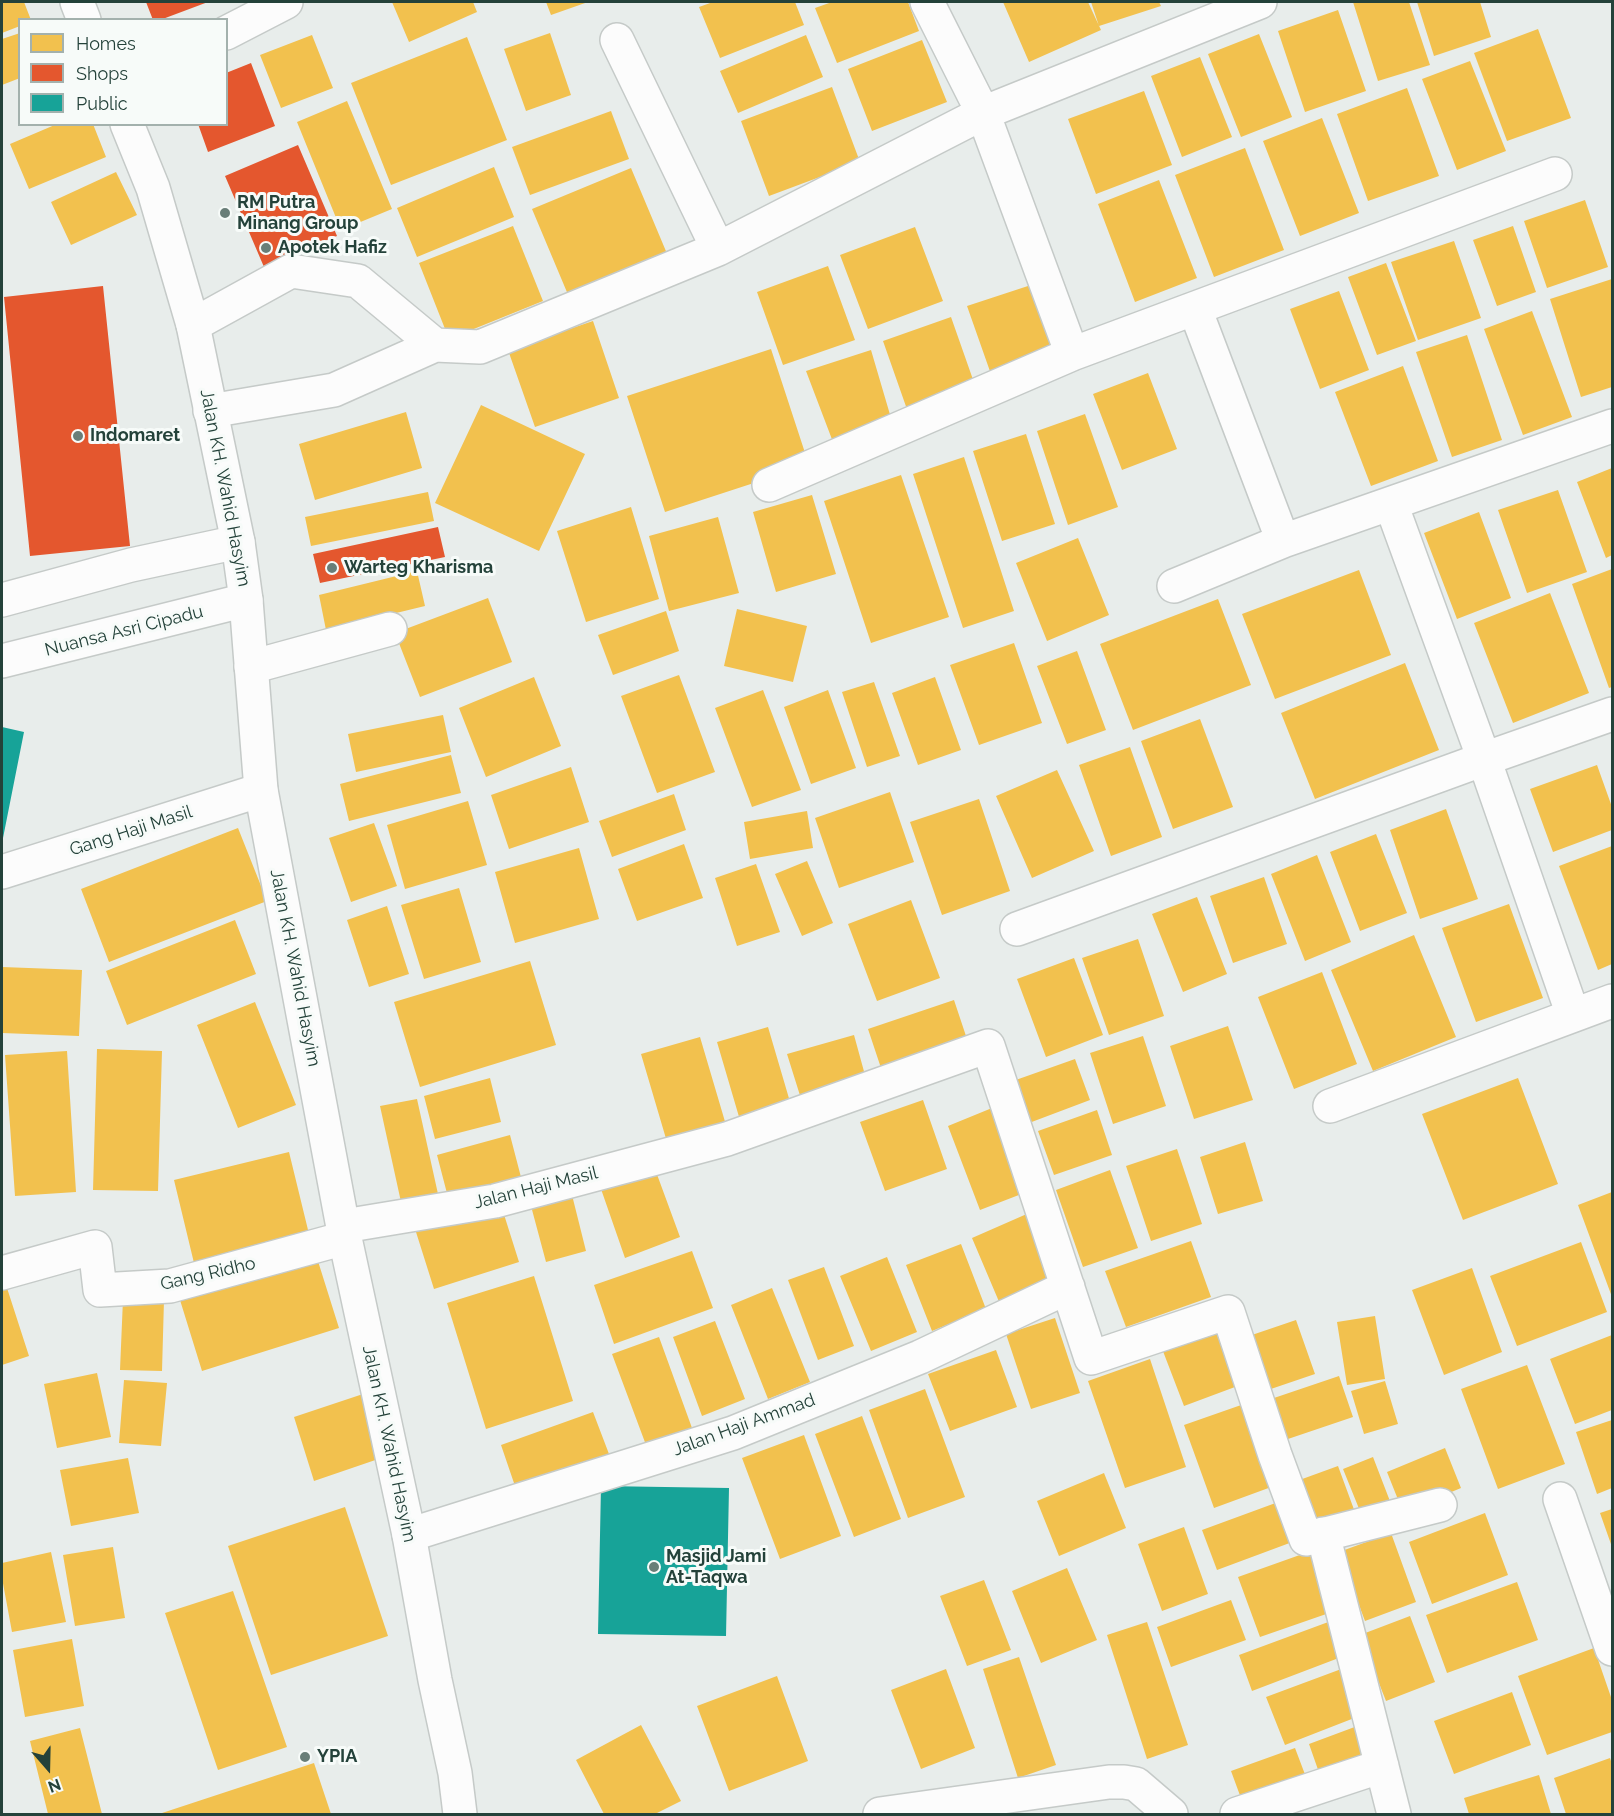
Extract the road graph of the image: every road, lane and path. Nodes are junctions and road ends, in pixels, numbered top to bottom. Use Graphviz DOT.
graph roads {
  1 [pos="77,2"];
  2 [pos="286,2"];
  3 [pos="927,2"];
  4 [pos="1260,2"];
  5 [pos="83,18"];
  6 [pos="228,32"];
  7 [pos="617,40"];
  8 [pos="983,112"];
  9 [pos="128,126"];
  10 [pos="1555,174"];
  11 [pos="718,249"];
  12 [pos="1195,309"];
  13 [pos="193,325"];
  14 [pos="435,345"];
  15 [pos="1072,354"];
  16 [pos="210,411"];
  17 [pos="1612,426"];
  18 [pos="769,485"];
  19 [pos="1391,504"];
  20 [pos="1283,541"];
  21 [pos="238,542"];
  22 [pos="1174,586"];
  23 [pos="2,600"];
  24 [pos="246,600"];
  25 [pos="390,629"];
  26 [pos="2,661"];
  27 [pos="251,667"];
  28 [pos="1612,714"];
  29 [pos="1484,759"];
  30 [pos="261,789"];
  31 [pos="2,872"];
  32 [pos="1017,929"];
  33 [pos="1612,1001"];
  34 [pos="1573,1014"];
  35 [pos="1330,1106"];
  36 [pos="344,1232"];
  37 [pos="2,1273"];
  38 [pos="1068,1287"];
  39 [pos="1560,1499"];
  40 [pos="1440,1505"];
  41 [pos="409,1534"];
  42 [pos="1323,1534"];
  43 [pos="1612,1649"];
  44 [pos="1382,1766"];
  45 [pos="460,1815"];
  46 [pos="880,1815"];
  47 [pos="1171,1815"];
  48 [pos="1237,1815"];
  49 [pos="1394,1815"];
  1 -- 5 [label="street"];
  2 -- 6 [label="street"];
  3 -- 8 [label="street"];
  4 -- 8 [label="street"];
  7 -- 11 [label="street"];
  8 -- 11 [label="street"];
  8 -- 15 [label="street"];
  9 -- 13 [label="street, Jalan KH. Wahid Hasyim"];
  10 -- 12 [label="street"];
  11 -- 14 [label="street"];
  12 -- 15 [label="street"];
  12 -- 20 [label="street"];
  13 -- 14 [label="street"];
  13 -- 16 [label="street, Jalan KH. Wahid Hasyim"];
  14 -- 16 [label="street"];
  15 -- 18 [label="street"];
  16 -- 21 [label="street, Jalan KH. Wahid Hasyim"];
  17 -- 19 [label="street"];
  19 -- 20 [label="street"];
  19 -- 29 [label="street"];
  20 -- 22 [label="street"];
  21 -- 23 [label="street"];
  21 -- 24 [label="street, Jalan KH. Wahid Hasyim"];
  24 -- 26 [label="street, Nuansa Asri Cipadu"];
  24 -- 27 [label="street, Jalan KH. Wahid Hasyim"];
  25 -- 27 [label="street"];
  27 -- 30 [label="street, Jalan KH. Wahid Hasyim"];
  28 -- 29 [label="street"];
  29 -- 32 [label="street"];
  29 -- 34 [label="street"];
  30 -- 31 [label="street, Gang Haji Masil"];
  30 -- 36 [label="street, Jalan KH. Wahid Hasyim"];
  33 -- 34 [label="street"];
  34 -- 35 [label="street"];
  36 -- 37 [label="street, Gang Ridho"];
  36 -- 38 [label="street, Jalan Haji Masil"];
  36 -- 41 [label="street, Jalan KH. Wahid Hasyim"];
  38 -- 41 [label="street, Jalan Haji Ammad"];
  38 -- 42 [label="street"];
  39 -- 43 [label="street"];
  40 -- 42 [label="street"];
  41 -- 45 [label="street, Jalan KH. Wahid Hasyim"];
  42 -- 44 [label="street"];
  44 -- 48 [label="street"];
  44 -- 49 [label="street"];
  46 -- 47 [label="street"];
}
